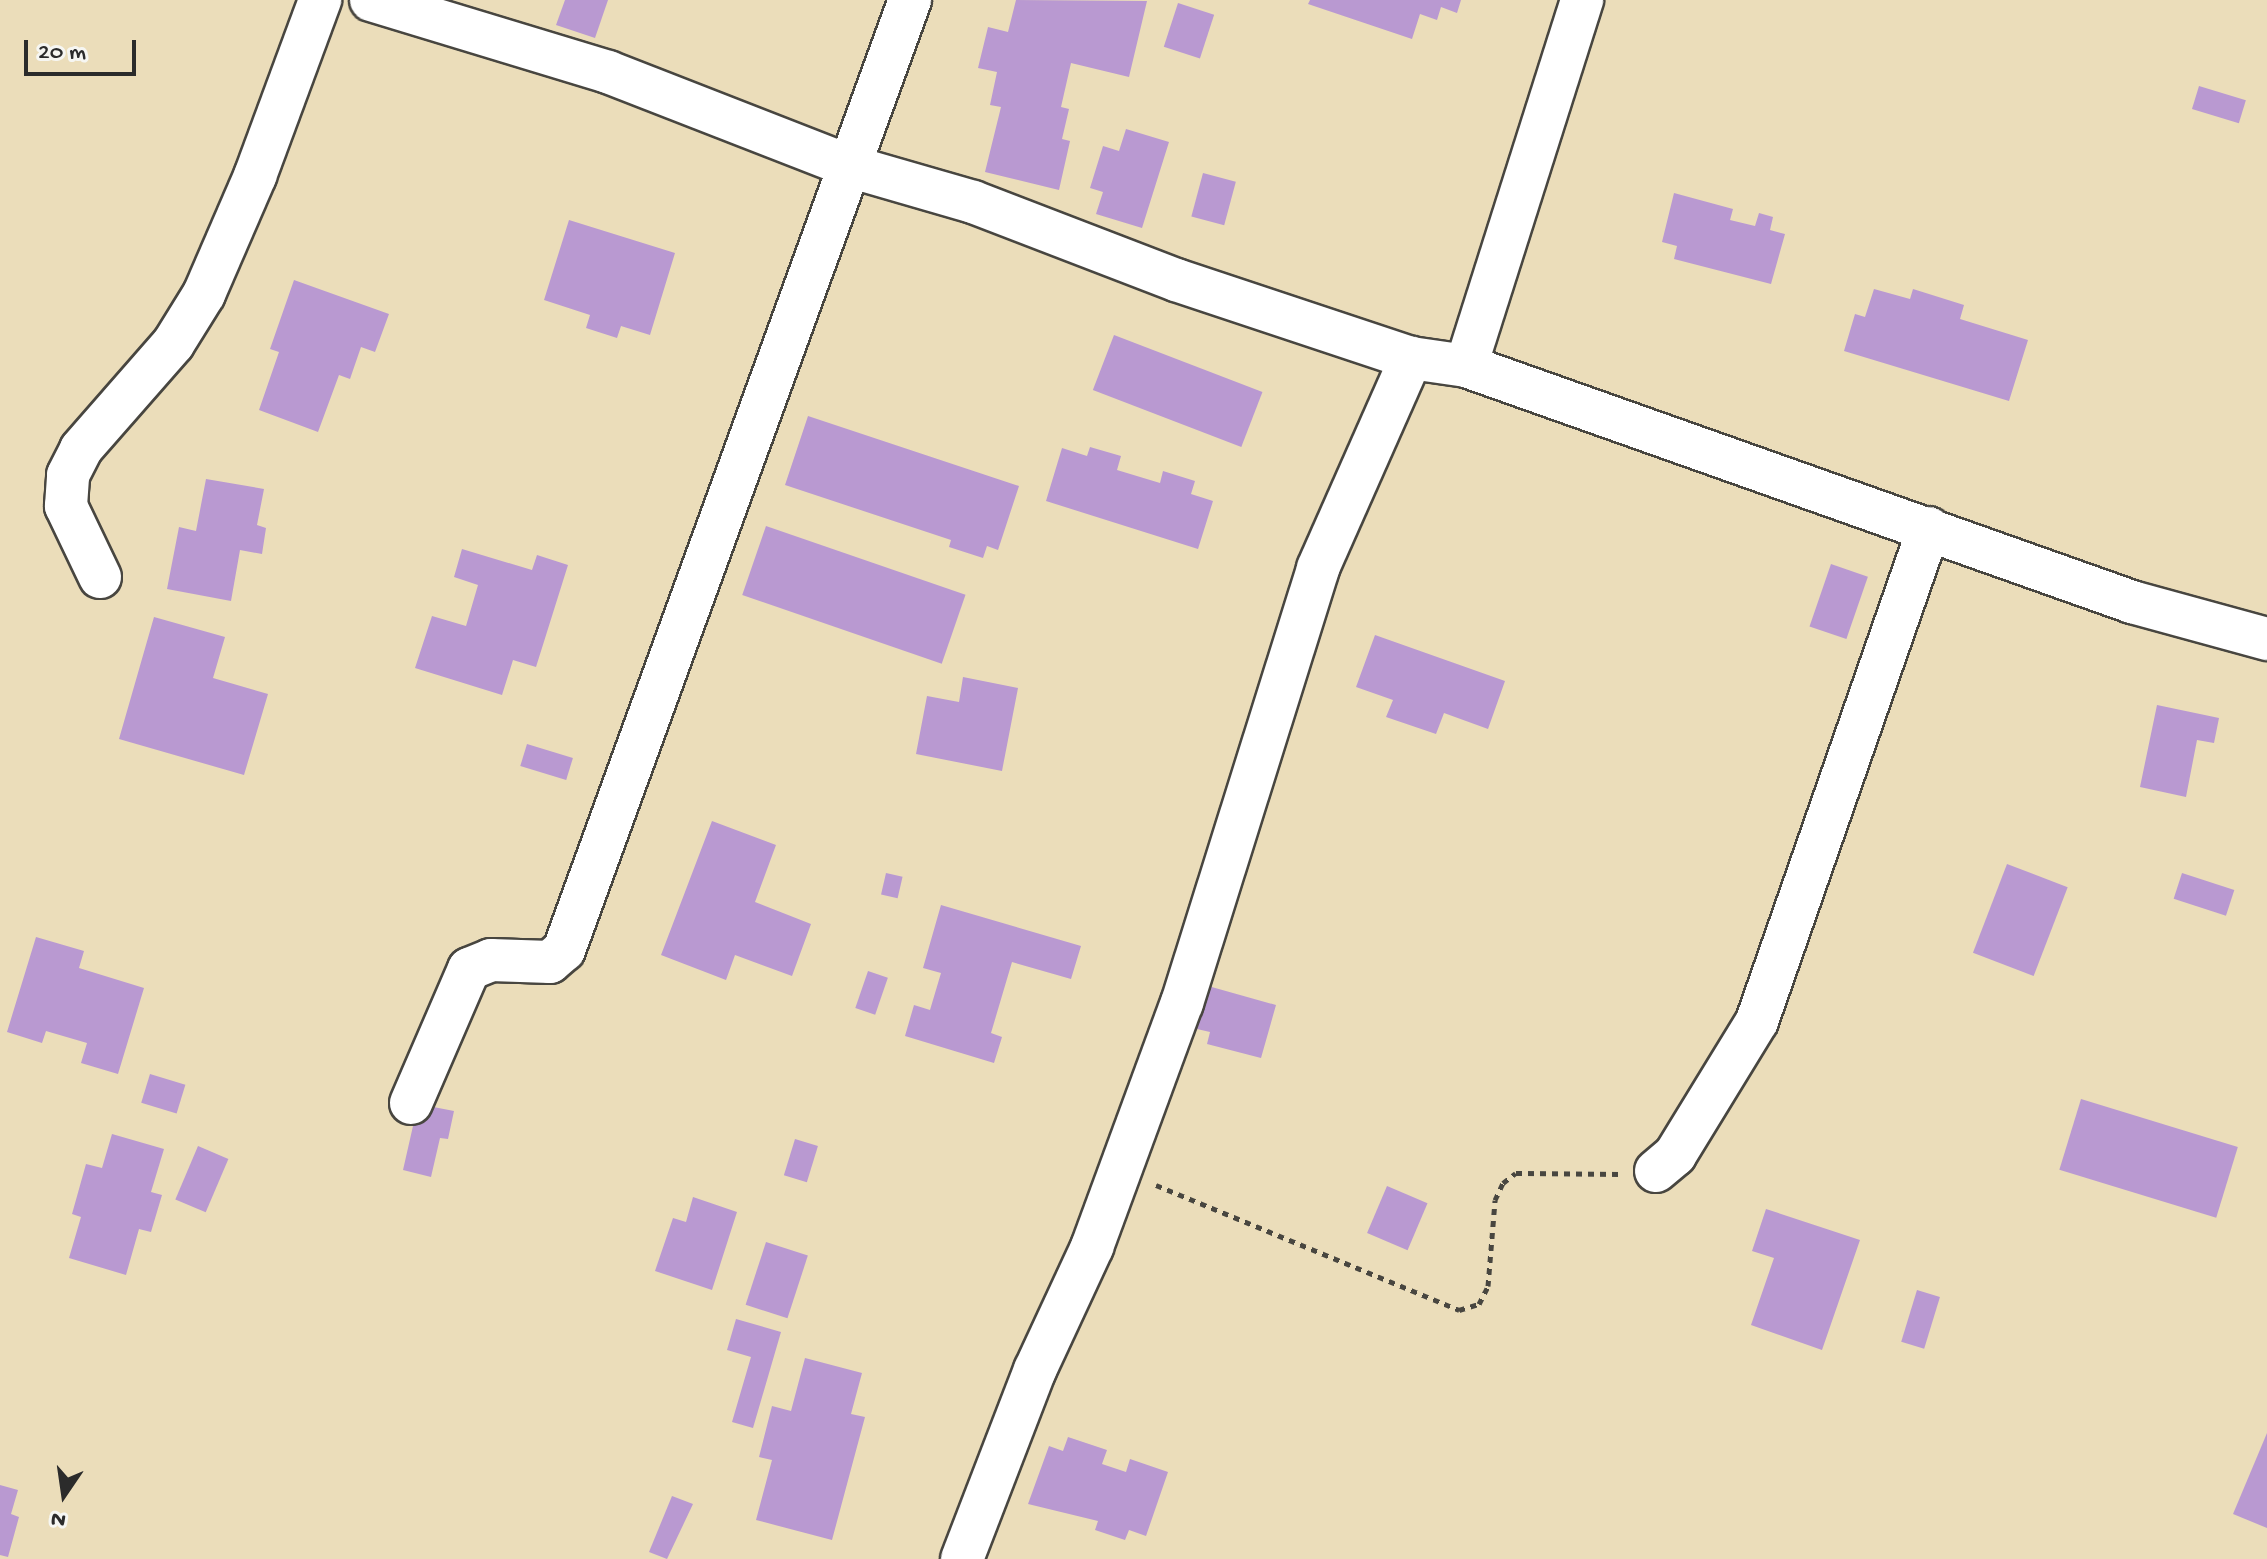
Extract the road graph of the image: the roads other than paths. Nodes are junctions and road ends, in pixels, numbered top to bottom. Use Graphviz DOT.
graph roads {
  1 [pos="320,0"];
  2 [pos="371,0"];
  3 [pos="910,0"];
  4 [pos="1582,0"];
  5 [pos="852,167"];
  6 [pos="1411,358"];
  7 [pos="1466,366"];
  8 [pos="1929,528"];
  9 [pos="100,577"];
  10 [pos="2267,639"];
  11 [pos="411,1103"];
  12 [pos="1656,1171"];
  13 [pos="962,1559"];
  1 -- 9 [label="street"];
  2 -- 5 [label="street"];
  3 -- 5 [label="street"];
  4 -- 7 [label="street"];
  5 -- 6 [label="street"];
  5 -- 11 [label="street"];
  6 -- 7 [label="street"];
  6 -- 13 [label="street"];
  7 -- 8 [label="street"];
  8 -- 10 [label="street"];
  8 -- 12 [label="street"];
}
